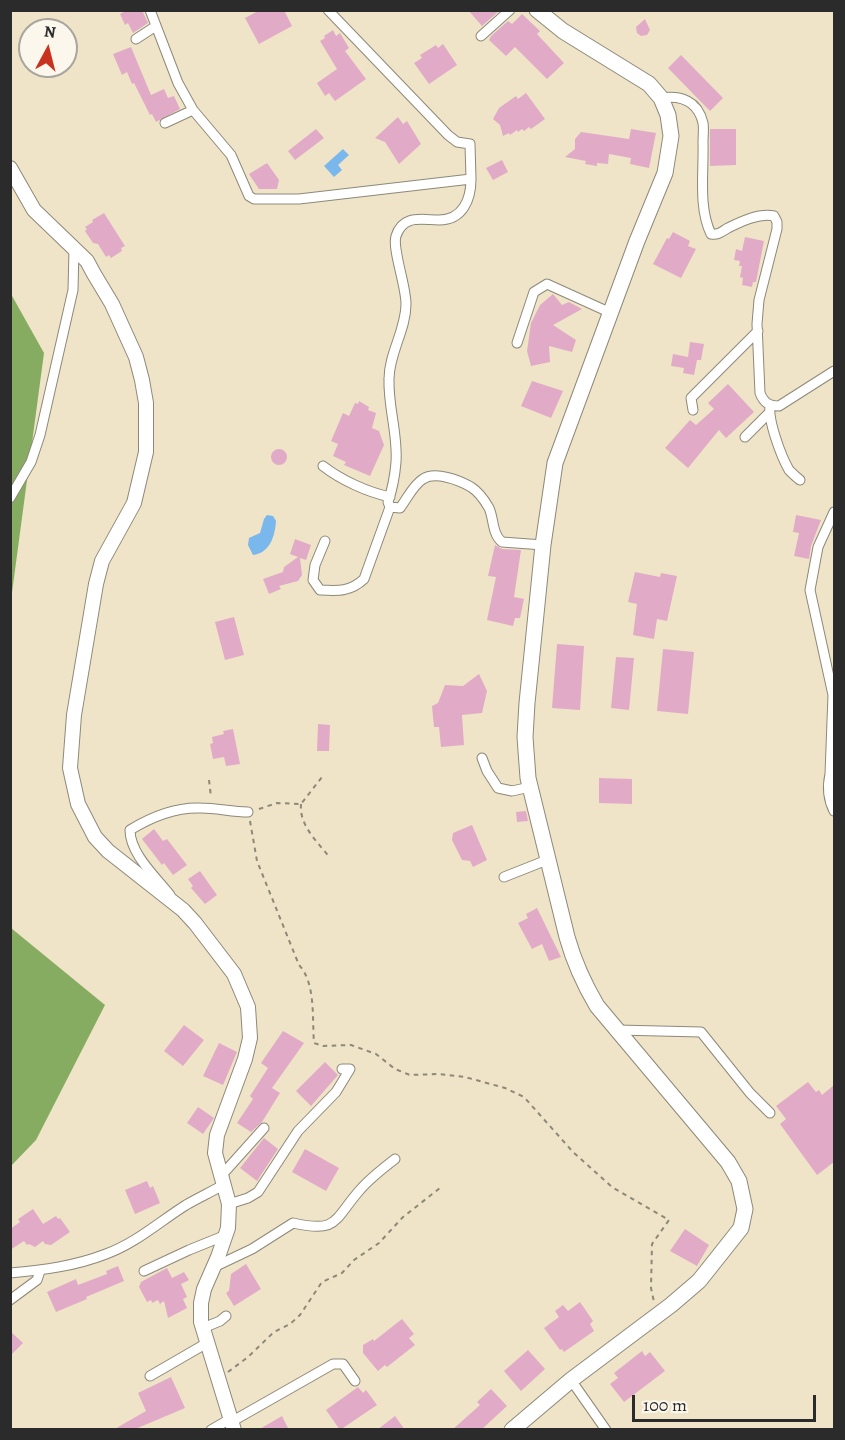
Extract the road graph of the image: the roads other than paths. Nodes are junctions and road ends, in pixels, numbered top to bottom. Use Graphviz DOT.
graph roads {
  1 [pos="150,10"];
  2 [pos="328,10"];
  3 [pos="510,10"];
  4 [pos="537,10"];
  5 [pos="156,26"];
  6 [pos="481,36"];
  7 [pos="136,39"];
  8 [pos="661,98"];
  9 [pos="193,110"];
  10 [pos="165,123"];
  11 [pos="10,168"];
  12 [pos="471,179"];
  13 [pos="74,249"];
  14 [pos="611,313"];
  15 [pos="758,332"];
  16 [pos="517,343"];
  17 [pos="834,371"];
  18 [pos="769,409"];
  19 [pos="693,410"];
  20 [pos="745,437"];
  21 [pos="323,465"];
  22 [pos="800,480"];
  23 [pos="390,497"];
  24 [pos="10,498"];
  25 [pos="390,507"];
  26 [pos="834,512"];
  27 [pos="325,541"];
  28 [pos="543,545"];
  29 [pos="834,695"];
  30 [pos="482,758"];
  31 [pos="530,787"];
  32 [pos="834,811"];
  33 [pos="248,812"];
  34 [pos="547,860"];
  35 [pos="504,877"];
  36 [pos="183,910"];
  37 [pos="617,1030"];
  38 [pos="342,1069"];
  39 [pos="770,1113"];
  40 [pos="264,1128"];
  41 [pos="395,1159"];
  42 [pos="222,1180"];
  43 [pos="229,1204"];
  44 [pos="226,1235"];
  45 [pos="214,1267"];
  46 [pos="40,1271"];
  47 [pos="144,1272"];
  48 [pos="10,1273"];
  49 [pos="10,1300"];
  50 [pos="226,1316"];
  51 [pos="203,1328"];
  52 [pos="207,1343"];
  53 [pos="150,1376"];
  54 [pos="571,1380"];
  55 [pos="355,1382"];
  56 [pos="232,1423"];
  57 [pos="211,1430"];
  58 [pos="512,1430"];
  59 [pos="606,1430"];
  1 -- 5 [label="street"];
  2 -- 12 [label="street"];
  3 -- 6 [label="street"];
  4 -- 8 [label="main road"];
  5 -- 7 [label="street"];
  5 -- 9 [label="street"];
  8 -- 14 [label="main road"];
  8 -- 15 [label="street"];
  9 -- 10 [label="street"];
  9 -- 12 [label="street"];
  11 -- 13 [label="street"];
  12 -- 23 [label="street"];
  13 -- 24 [label="street"];
  13 -- 36 [label="street"];
  14 -- 16 [label="street"];
  14 -- 28 [label="main road"];
  15 -- 18 [label="street"];
  15 -- 19 [label="street"];
  17 -- 18 [label="street"];
  18 -- 20 [label="street"];
  18 -- 22 [label="street"];
  21 -- 23 [label="street"];
  23 -- 25 [label="street"];
  25 -- 27 [label="street"];
  25 -- 28 [label="street"];
  26 -- 29 [label="street"];
  28 -- 31 [label="main road"];
  29 -- 32 [label="street"];
  30 -- 31 [label="street"];
  31 -- 34 [label="main road"];
  33 -- 36 [label="street"];
  34 -- 35 [label="street"];
  34 -- 37 [label="main road"];
  36 -- 42 [label="street"];
  37 -- 39 [label="street"];
  37 -- 54 [label="main road"];
  38 -- 43 [label="street"];
  40 -- 42 [label="street"];
  41 -- 45 [label="street"];
  42 -- 43 [label="street"];
  42 -- 46 [label="street"];
  43 -- 44 [label="street"];
  44 -- 45 [label="street"];
  44 -- 47 [label="street"];
  45 -- 51 [label="street"];
  46 -- 48 [label="street"];
  46 -- 49 [label="street"];
  50 -- 51 [label="street"];
  51 -- 52 [label="street"];
  52 -- 53 [label="street"];
  52 -- 56 [label="street"];
  54 -- 58 [label="main road"];
  54 -- 59 [label="street"];
  55 -- 56 [label="street"];
  56 -- 57 [label="street"];
}
